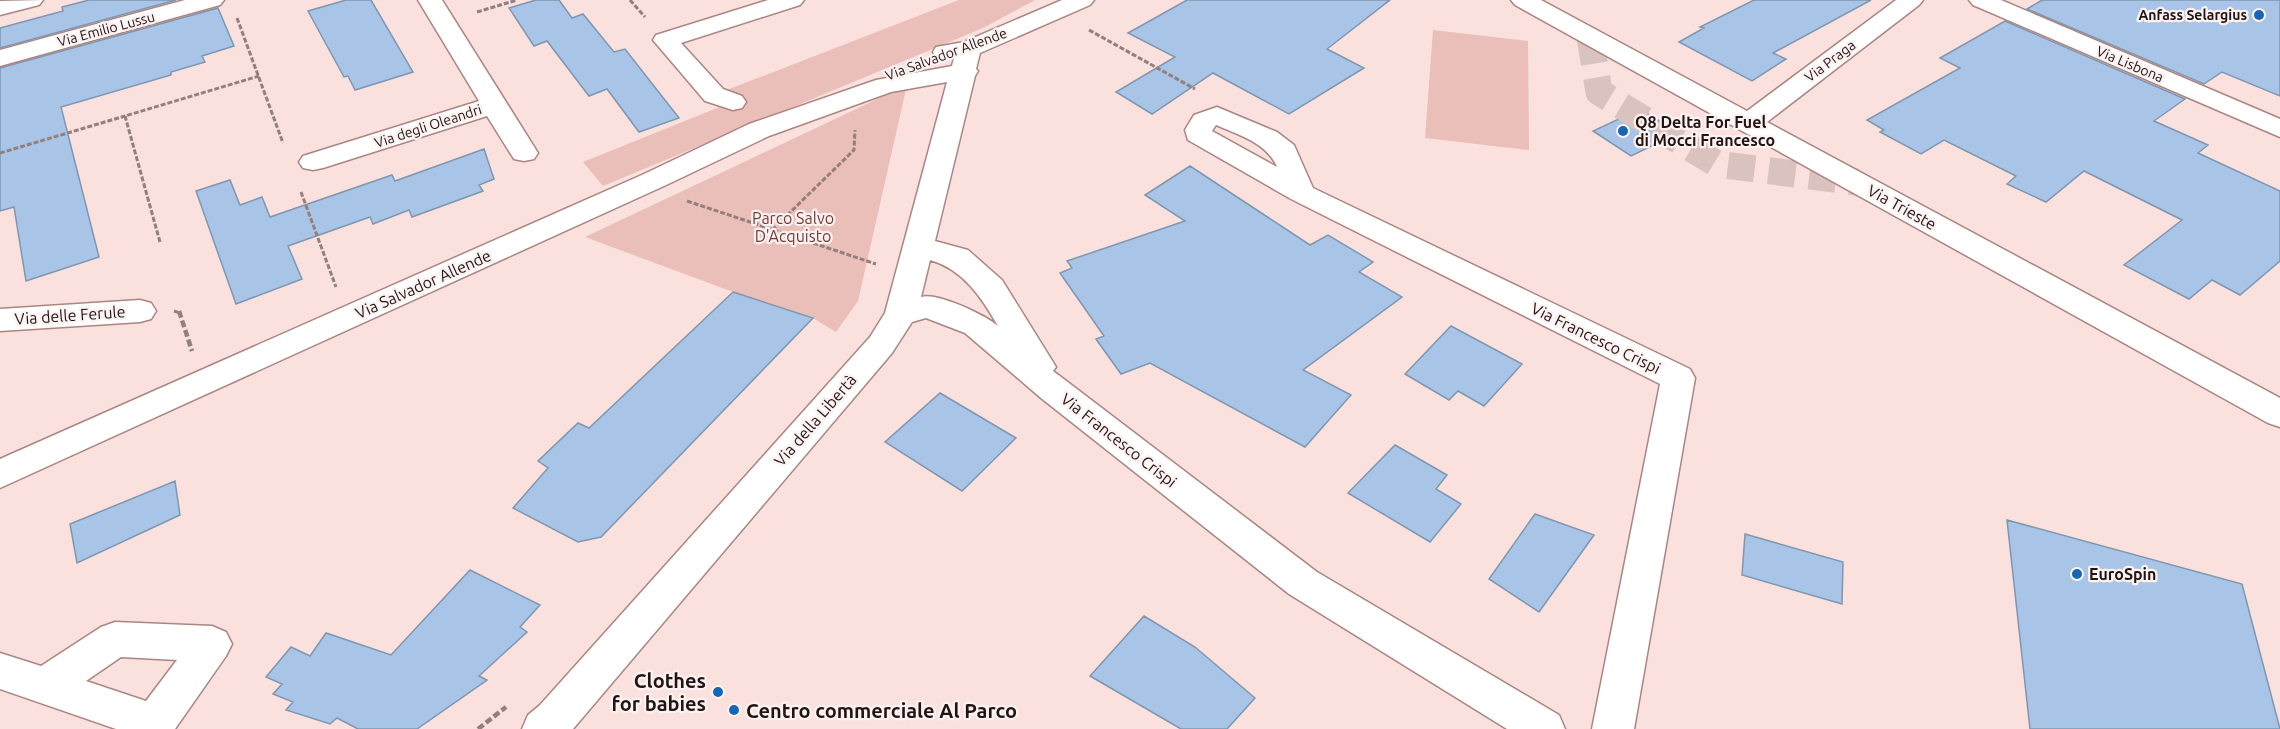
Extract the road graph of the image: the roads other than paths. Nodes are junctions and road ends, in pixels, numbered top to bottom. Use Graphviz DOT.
graph roads {
  1 [pos="31,0"];
  2 [pos="212,0"];
  3 [pos="792,0"];
  4 [pos="1082,0"];
  5 [pos="1523,0"];
  6 [pos="1911,0"];
  7 [pos="1981,0"];
  8 [pos="0,8"];
  9 [pos="437,11"];
  10 [pos="0,58"];
  11 [pos="967,60"];
  12 [pos="733,102"];
  13 [pos="494,105"];
  14 [pos="1749,123"];
  15 [pos="1207,124"];
  16 [pos="2280,129"];
  17 [pos="524,153"];
  18 [pos="313,162"];
  19 [pos="920,247"];
  20 [pos="140,311"];
  21 [pos="901,314"];
  22 [pos="0,320"];
  23 [pos="1053,389"];
  24 [pos="2280,414"];
  25 [pos="0,474"];
  26 [pos="0,671"];
  27 [pos="46,686"];
  28 [pos="543,729"];
  29 [pos="1545,729"];
  30 [pos="1613,729"];
  1 -- 8 [label="street"];
  2 -- 10 [label="street, Via Emilio Lussu"];
  3 -- 12 [label="street"];
  4 -- 11 [label="street, Via Salvador Allende"];
  5 -- 14 [label="street, Via Trieste"];
  6 -- 14 [label="street, Via Praga"];
  7 -- 16 [label="street, Via Lisbona"];
  9 -- 13 [label="street, Via degli Oleandri"];
  11 -- 19 [label="street, Via della Libertà"];
  11 -- 25 [label="street, Via Salvador Allende"];
  13 -- 17 [label="street"];
  13 -- 18 [label="street, Via degli Oleandri"];
  14 -- 24 [label="street, Via Trieste"];
  15 -- 30 [label="street, Via Francesco Crispi"];
  19 -- 21 [label="street, Via della Libertà"];
  19 -- 23 [label="street"];
  20 -- 22 [label="street, Via delle Ferule"];
  21 -- 23 [label="street, Via Francesco Crispi"];
  21 -- 28 [label="street, Via della Libertà"];
  23 -- 29 [label="street, Via Francesco Crispi"];
  26 -- 27 [label="street"];
}
